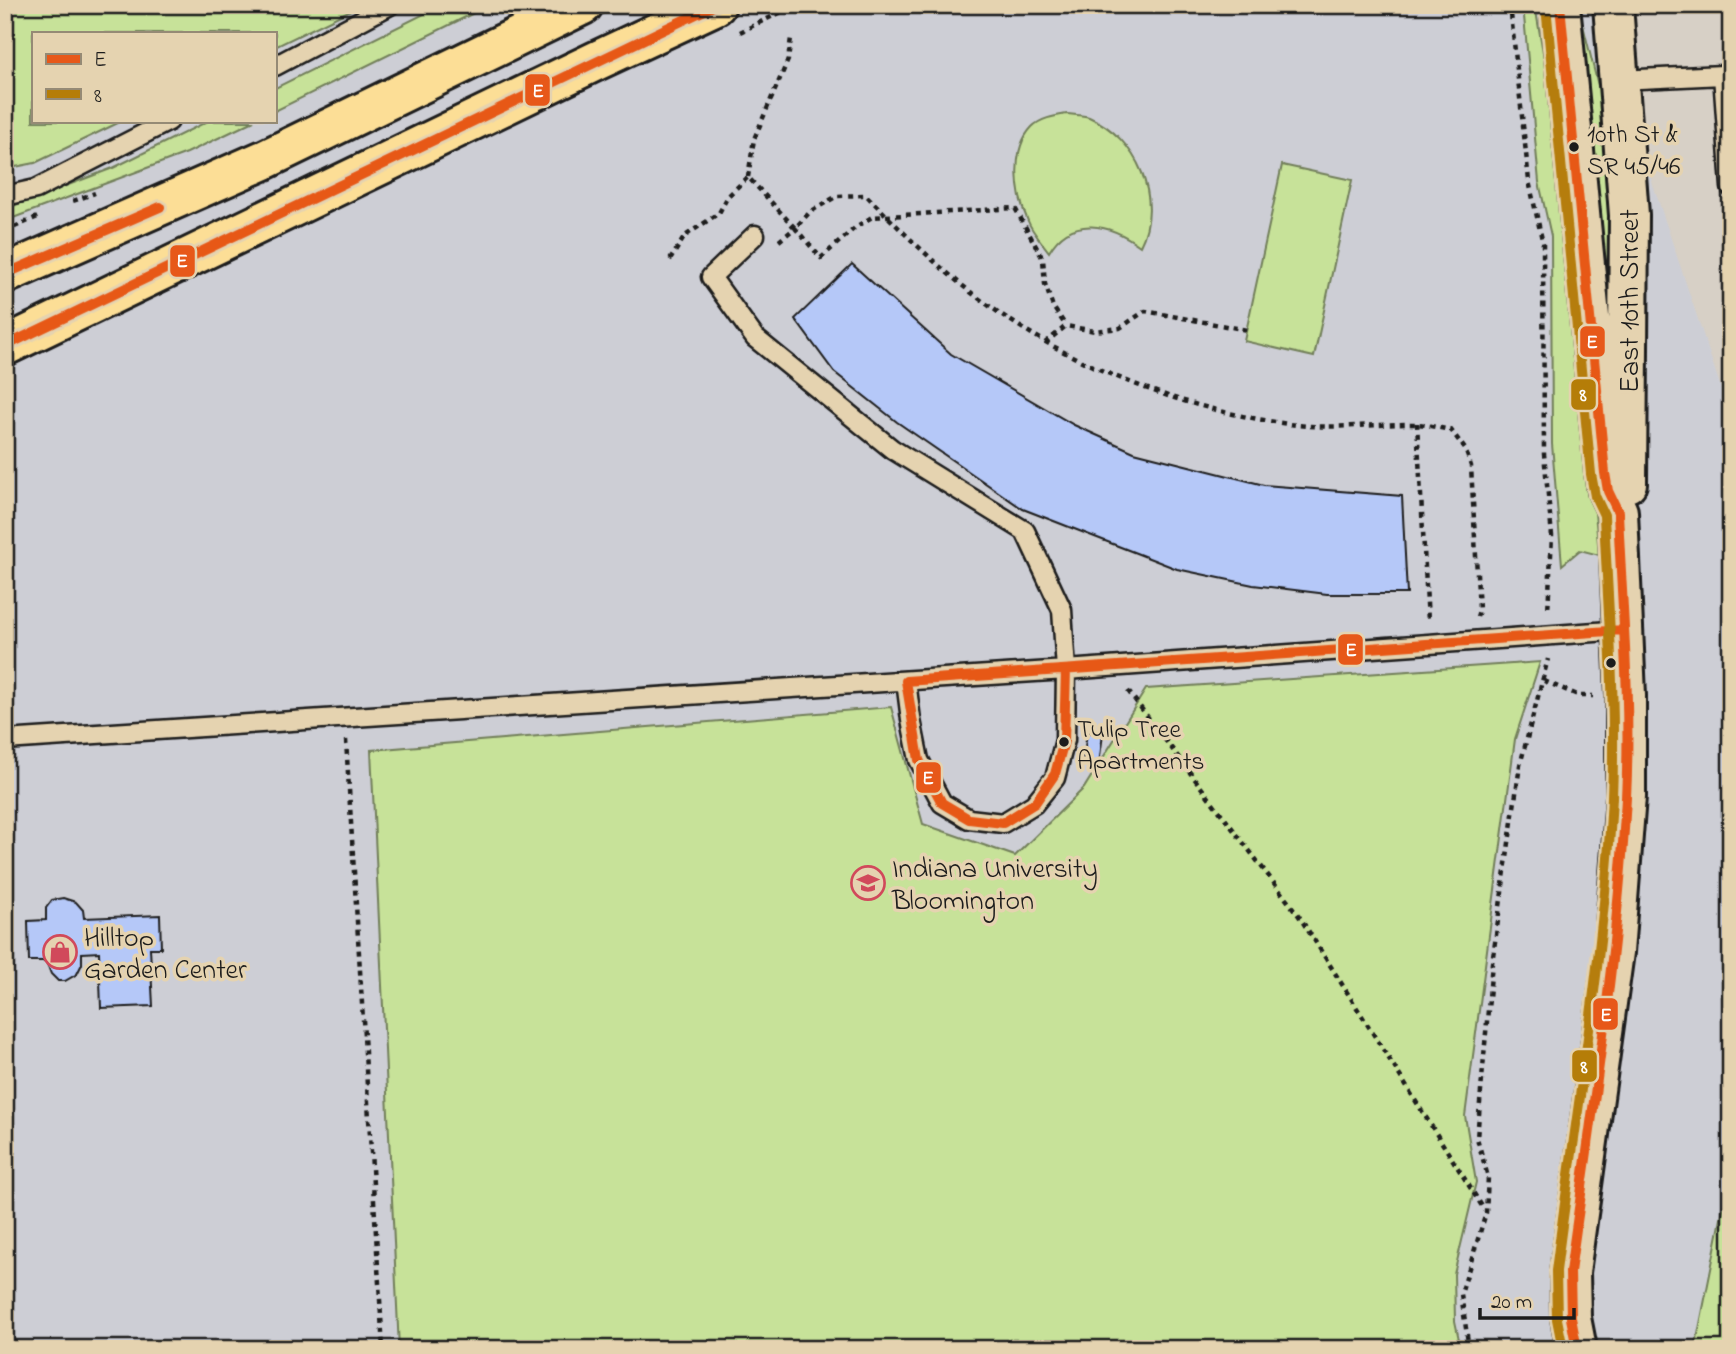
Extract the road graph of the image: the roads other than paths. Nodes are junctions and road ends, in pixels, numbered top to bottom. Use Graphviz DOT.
graph roads {
  1 [pos="390,5"];
  2 [pos="583,5"];
  3 [pos="716,5"];
  4 [pos="1560,5"];
  5 [pos="1613,5"];
  6 [pos="276,65"];
  7 [pos="1619,80"];
  8 [pos="167,122"];
  9 [pos="1731,187"];
  10 [pos="5,196"];
  11 [pos="755,235"];
  12 [pos="5,274"];
  13 [pos="5,346"];
  14 [pos="1618,512"];
  15 [pos="1623,630"];
  16 [pos="1066,670"];
  17 [pos="906,681"];
  18 [pos="5,740"];
  19 [pos="1577,1349"];
  1 -- 6 [label="lane"];
  2 -- 12 [label="highway"];
  3 -- 13 [label="highway"];
  4 -- 14 [label="street, East 10th Street"];
  5 -- 7 [label="street, East 10th Street"];
  7 -- 9 [label="lane"];
  7 -- 14 [label="street, East 10th Street"];
  8 -- 10 [label="lane"];
  11 -- 16 [label="lane"];
  14 -- 15 [label="street, East 10th Street"];
  15 -- 16 [label="lane"];
  15 -- 19 [label="street, East 10th Street"];
  16 -- 17 [label="lane"];
  16 -- 17 [label="lane"];
  17 -- 18 [label="lane"];
}
